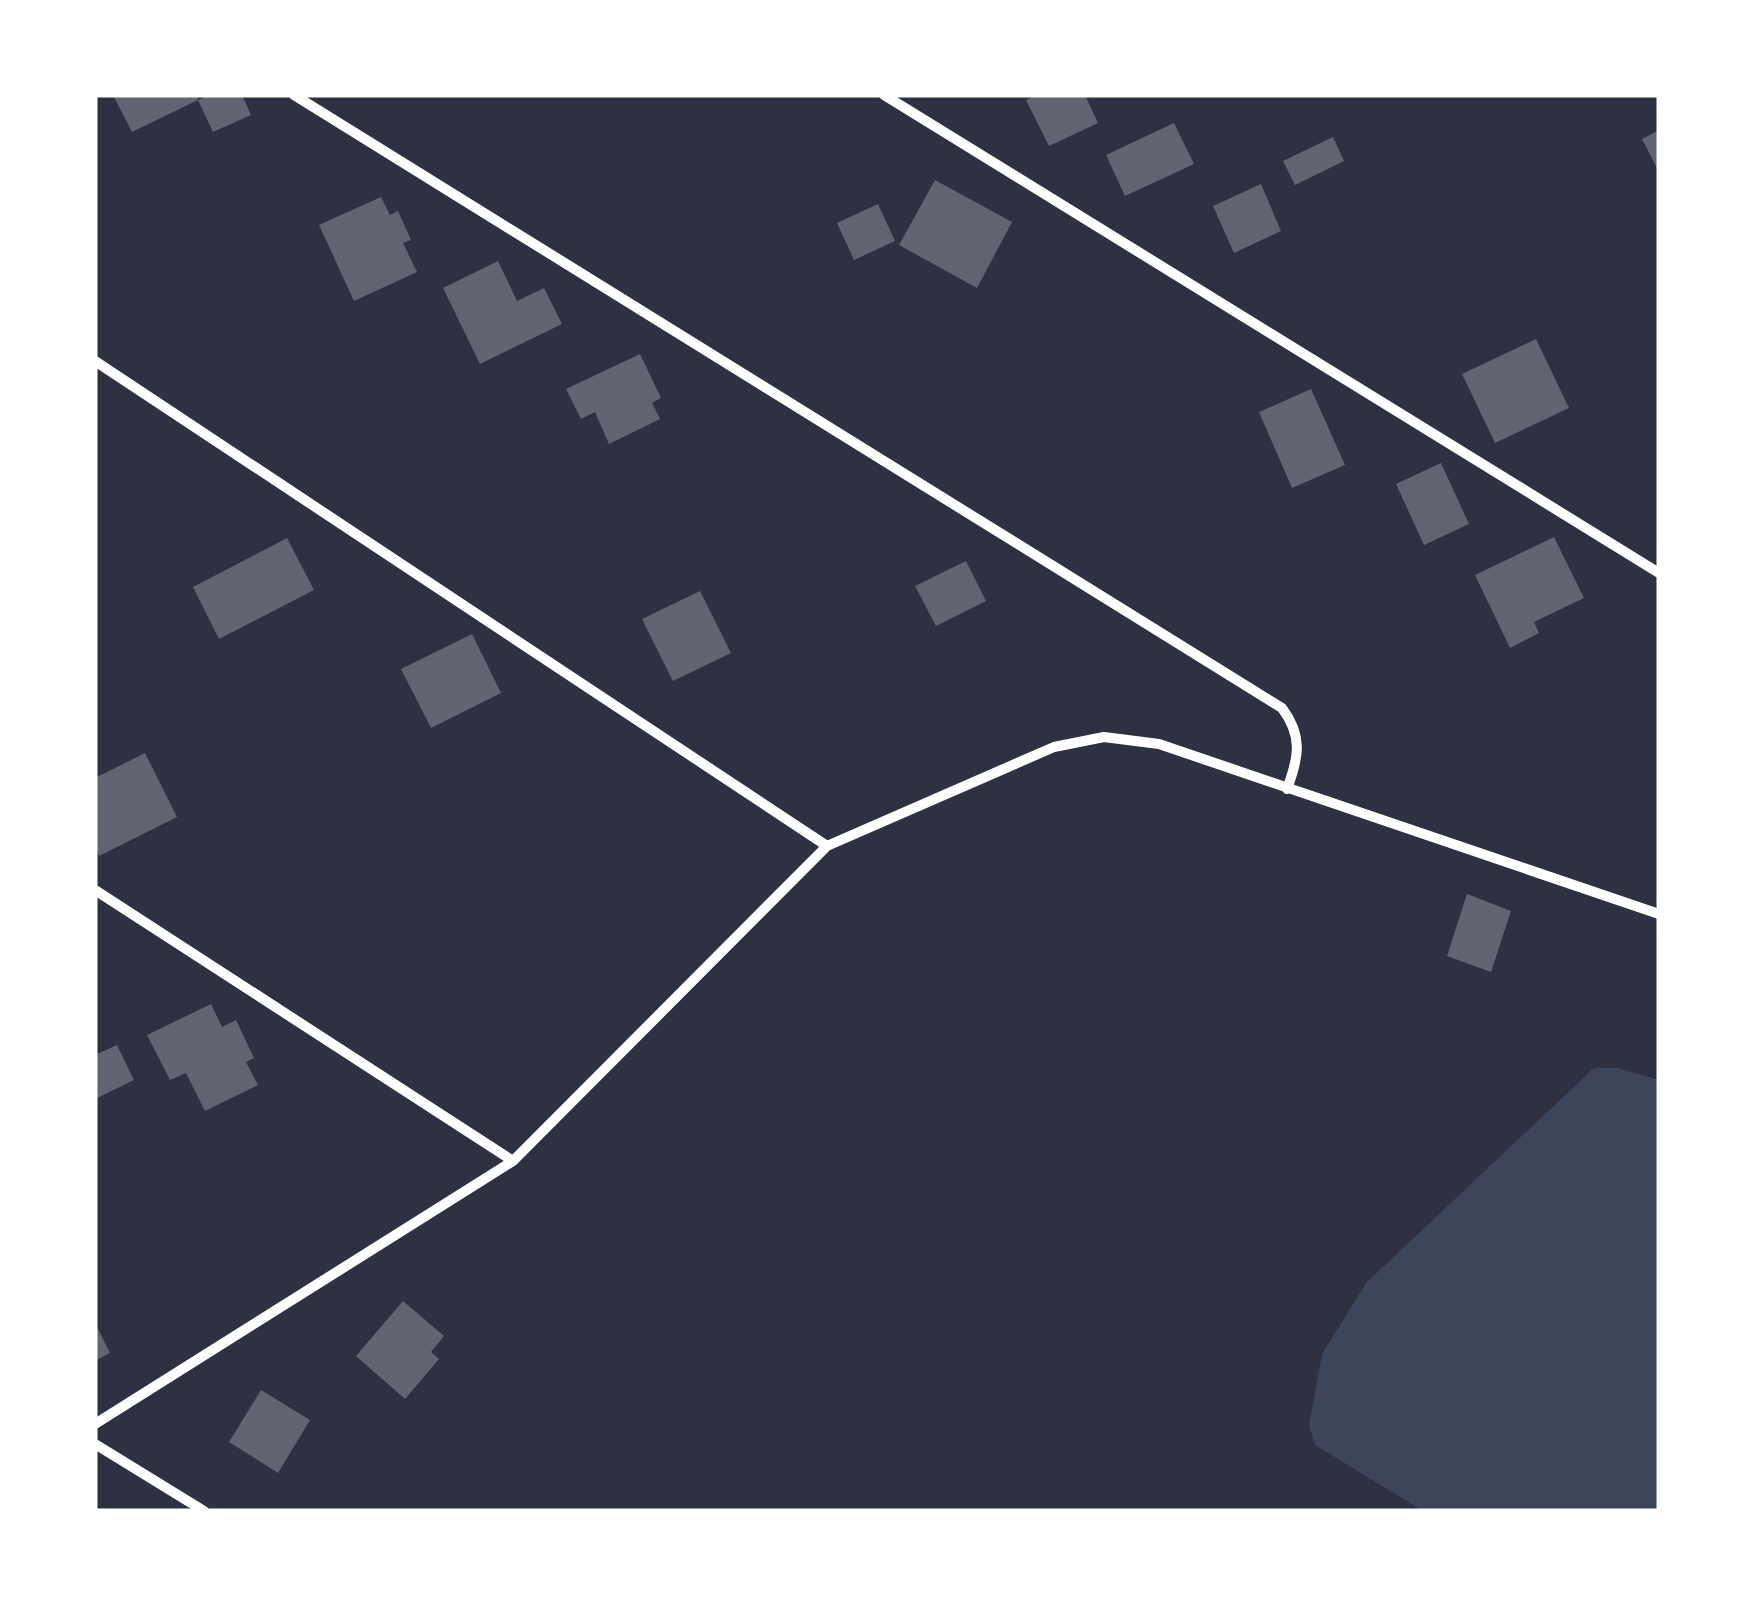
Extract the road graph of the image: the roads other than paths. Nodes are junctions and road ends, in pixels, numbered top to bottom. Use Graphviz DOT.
graph roads {
  1 [pos="294,95"];
  2 [pos="884,95"];
  3 [pos="95,361"];
  4 [pos="1659,572"];
  5 [pos="1287,789"];
  6 [pos="827,846"];
  7 [pos="95,890"];
  8 [pos="1659,914"];
  9 [pos="513,1161"];
  10 [pos="95,1424"];
  11 [pos="95,1444"];
  12 [pos="204,1511"];
  1 -- 5 [label="street"];
  2 -- 4 [label="street"];
  3 -- 6 [label="street"];
  5 -- 6 [label="street"];
  5 -- 8 [label="street"];
  6 -- 9 [label="street"];
  7 -- 9 [label="street"];
  9 -- 10 [label="street"];
  11 -- 12 [label="street"];
}
